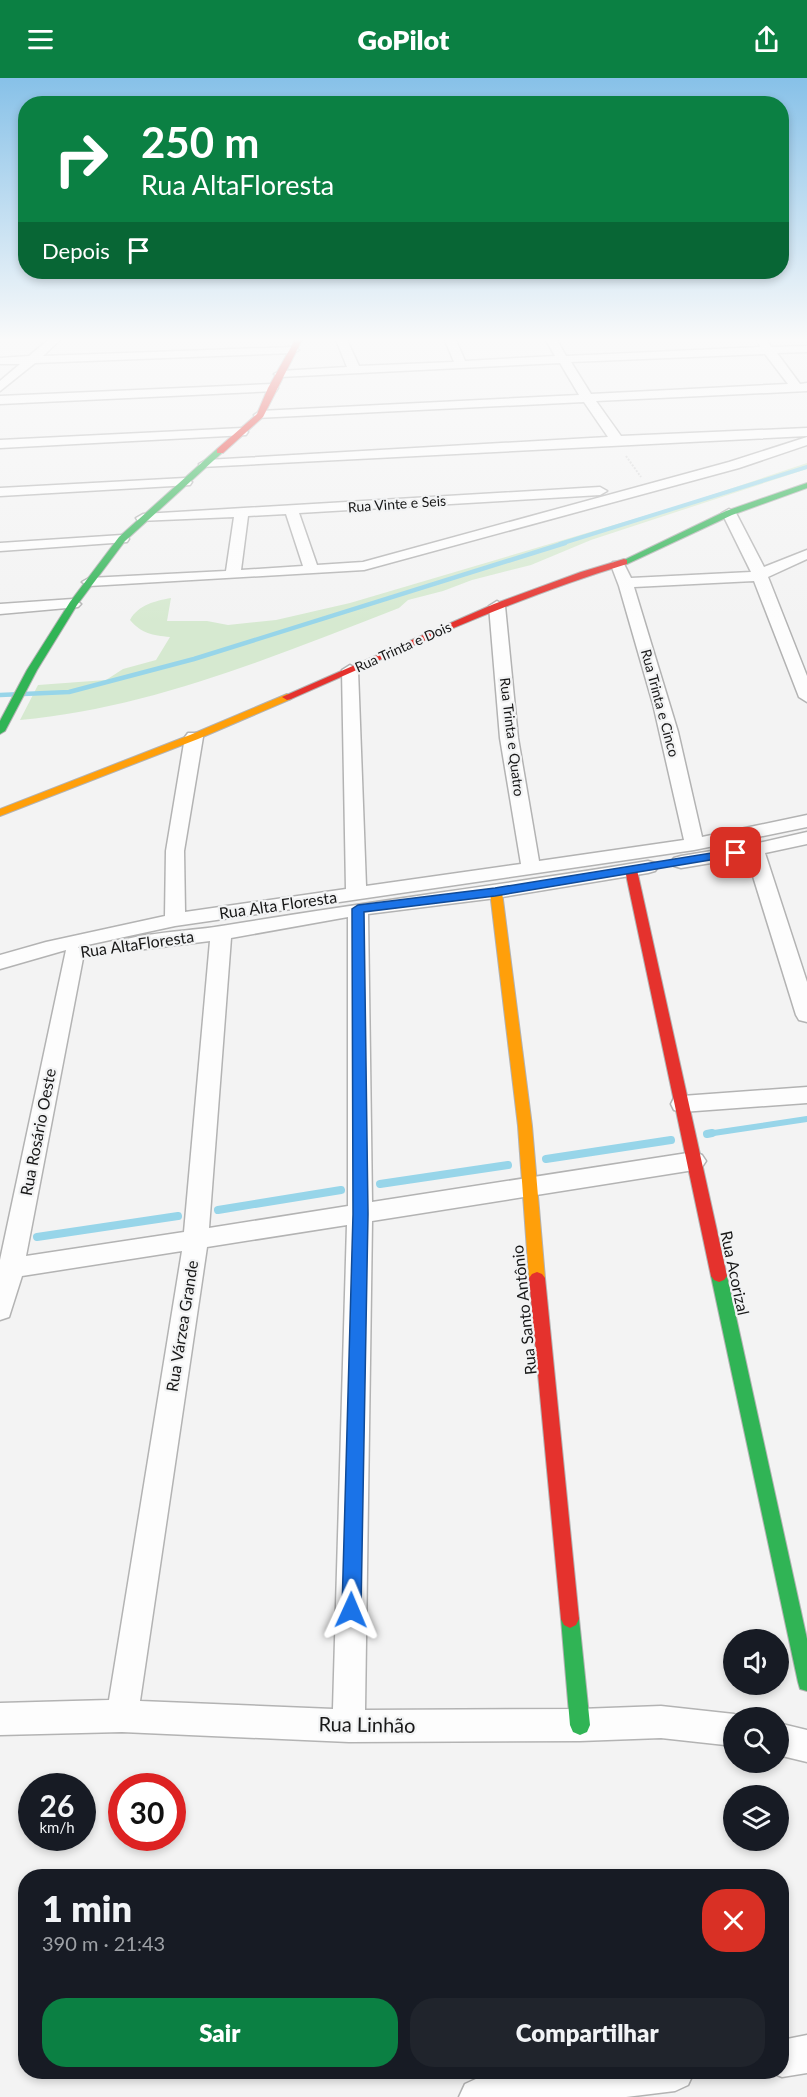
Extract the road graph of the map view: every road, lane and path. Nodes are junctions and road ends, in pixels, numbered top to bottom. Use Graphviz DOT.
graph roads {
  1 [pos="197,434"];
  2 [pos="240,434"];
  3 [pos="613,434"];
  4 [pos="754,434"];
  5 [pos="617,440"];
  6 [pos="807,441"];
  7 [pos="0,444"];
  8 [pos="206,464"];
  9 [pos="185,482"];
  10 [pos="807,485"];
  11 [pos="650,488"];
  12 [pos="0,492"];
  13 [pos="292,511"];
  14 [pos="729,513"];
  15 [pos="241,514"];
  16 [pos="143,518"];
  17 [pos="122,539"];
  18 [pos="0,547"];
  19 [pos="807,554"];
  20 [pos="618,566"];
  21 [pos="311,569"];
  22 [pos="232,575"];
  23 [pos="760,576"];
  24 [pos="89,582"];
  25 [pos="628,583"];
  26 [pos="73,604"];
  27 [pos="497,606"];
  28 [pos="0,609"];
  29 [pos="350,670"];
  30 [pos="807,696"];
  31 [pos="0,731"];
  32 [pos="194,737"];
  33 [pos="0,813"];
  34 [pos="807,821"];
  35 [pos="794,834"];
  36 [pos="694,844"];
  37 [pos="754,850"];
  38 [pos="531,869"];
  39 [pos="631,870"];
  40 [pos="495,892"];
  41 [pos="357,902"];
  42 [pos="175,920"];
  43 [pos="221,933"];
  44 [pos="74,953"];
  45 [pos="0,962"];
  46 [pos="807,1015"];
  47 [pos="807,1095"];
  48 [pos="682,1104"];
  49 [pos="694,1161"];
  50 [pos="528,1187"];
  51 [pos="360,1214"];
  52 [pos="196,1239"];
  53 [pos="5,1269"];
  54 [pos="0,1310"];
  55 [pos="807,1682"];
  56 [pos="122,1716"];
  57 [pos="0,1719"];
  58 [pos="580,1725"];
  59 [pos="349,1726"];
  60 [pos="723,1729"];
  61 [pos="789,1742"];
  62 [pos="807,1746"];
  63 [pos="807,2054"];
  64 [pos="789,2057"];
  65 [pos="620,2079"];
  66 [pos="478,2097"];
  1 -- 7 [label="street"];
  2 -- 8 [label="street"];
  3 -- 5 [label="street"];
  4 -- 5 [label="street"];
  5 -- 8 [label="street"];
  5 -- 11 [label="path"];
  6 -- 11 [label="street"];
  8 -- 9 [label="street"];
  9 -- 12 [label="street"];
  9 -- 16 [label="street"];
  10 -- 14 [label="street, Rua Trinta e Dois"];
  11 -- 13 [label="street, Rua Vinte e Seis"];
  11 -- 21 [label="street"];
  13 -- 15 [label="street, Rua Vinte e Seis"];
  13 -- 21 [label="street"];
  14 -- 20 [label="street, Rua Trinta e Dois"];
  14 -- 23 [label="street"];
  15 -- 16 [label="street, Rua Vinte e Seis"];
  15 -- 22 [label="street"];
  16 -- 17 [label="street"];
  17 -- 18 [label="street"];
  17 -- 24 [label="street"];
  19 -- 23 [label="street"];
  20 -- 25 [label="street, Rua Trinta e Cinco"];
  20 -- 27 [label="street, Rua Trinta e Dois"];
  21 -- 22 [label="street"];
  22 -- 24 [label="street"];
  23 -- 25 [label="street"];
  23 -- 30 [label="street"];
  24 -- 26 [label="street"];
  25 -- 36 [label="street, Rua Trinta e Cinco"];
  26 -- 28 [label="street"];
  26 -- 31 [label="street"];
  27 -- 29 [label="street, Rua Trinta e Dois"];
  27 -- 38 [label="street, Rua Trinta e Quatro"];
  29 -- 32 [label="street, Rua Trinta e Dois"];
  29 -- 41 [label="street"];
  32 -- 33 [label="street, Rua Trinta e Dois"];
  32 -- 42 [label="street"];
  34 -- 35 [label="street, Rua Alta Floresta"];
  35 -- 36 [label="street, Rua Alta Floresta"];
  35 -- 37 [label="street, Rua AltaFloresta"];
  36 -- 38 [label="street, Rua Alta Floresta"];
  37 -- 39 [label="street, Rua AltaFloresta"];
  37 -- 46 [label="street"];
  38 -- 41 [label="street, Rua Alta Floresta"];
  39 -- 40 [label="street, Rua AltaFloresta"];
  39 -- 48 [label="street, Rua Acorizal"];
  40 -- 41 [label="street, Rua AltaFloresta"];
  40 -- 50 [label="street, Rua Santo Antônio"];
  41 -- 42 [label="street, Rua Alta Floresta"];
  41 -- 43 [label="street, Rua AltaFloresta"];
  41 -- 51 [label="street"];
  42 -- 45 [label="street, Rua Alta Floresta"];
  43 -- 44 [label="street, Rua AltaFloresta"];
  43 -- 52 [label="street, Rua Várzea Grande"];
  44 -- 45 [label="street, Rua AltaFloresta"];
  44 -- 53 [label="street, Rua Rosário Oeste"];
  47 -- 48 [label="street"];
  48 -- 49 [label="street, Rua Acorizal"];
  49 -- 50 [label="street"];
  49 -- 55 [label="street, Rua Acorizal"];
  50 -- 51 [label="street"];
  50 -- 58 [label="street, Rua Santo Antônio"];
  51 -- 52 [label="street"];
  51 -- 59 [label="street"];
  52 -- 53 [label="street"];
  52 -- 56 [label="street, Rua Várzea Grande"];
  53 -- 54 [label="street, Rua Rosário Oeste"];
  56 -- 57 [label="street, Rua Linhão"];
  56 -- 59 [label="street, Rua Linhão"];
  58 -- 59 [label="street, Rua Linhão"];
  58 -- 60 [label="street, Rua Linhão"];
  61 -- 62 [label="street"];
  63 -- 64 [label="street"];
  65 -- 66 [label="street"];
}
